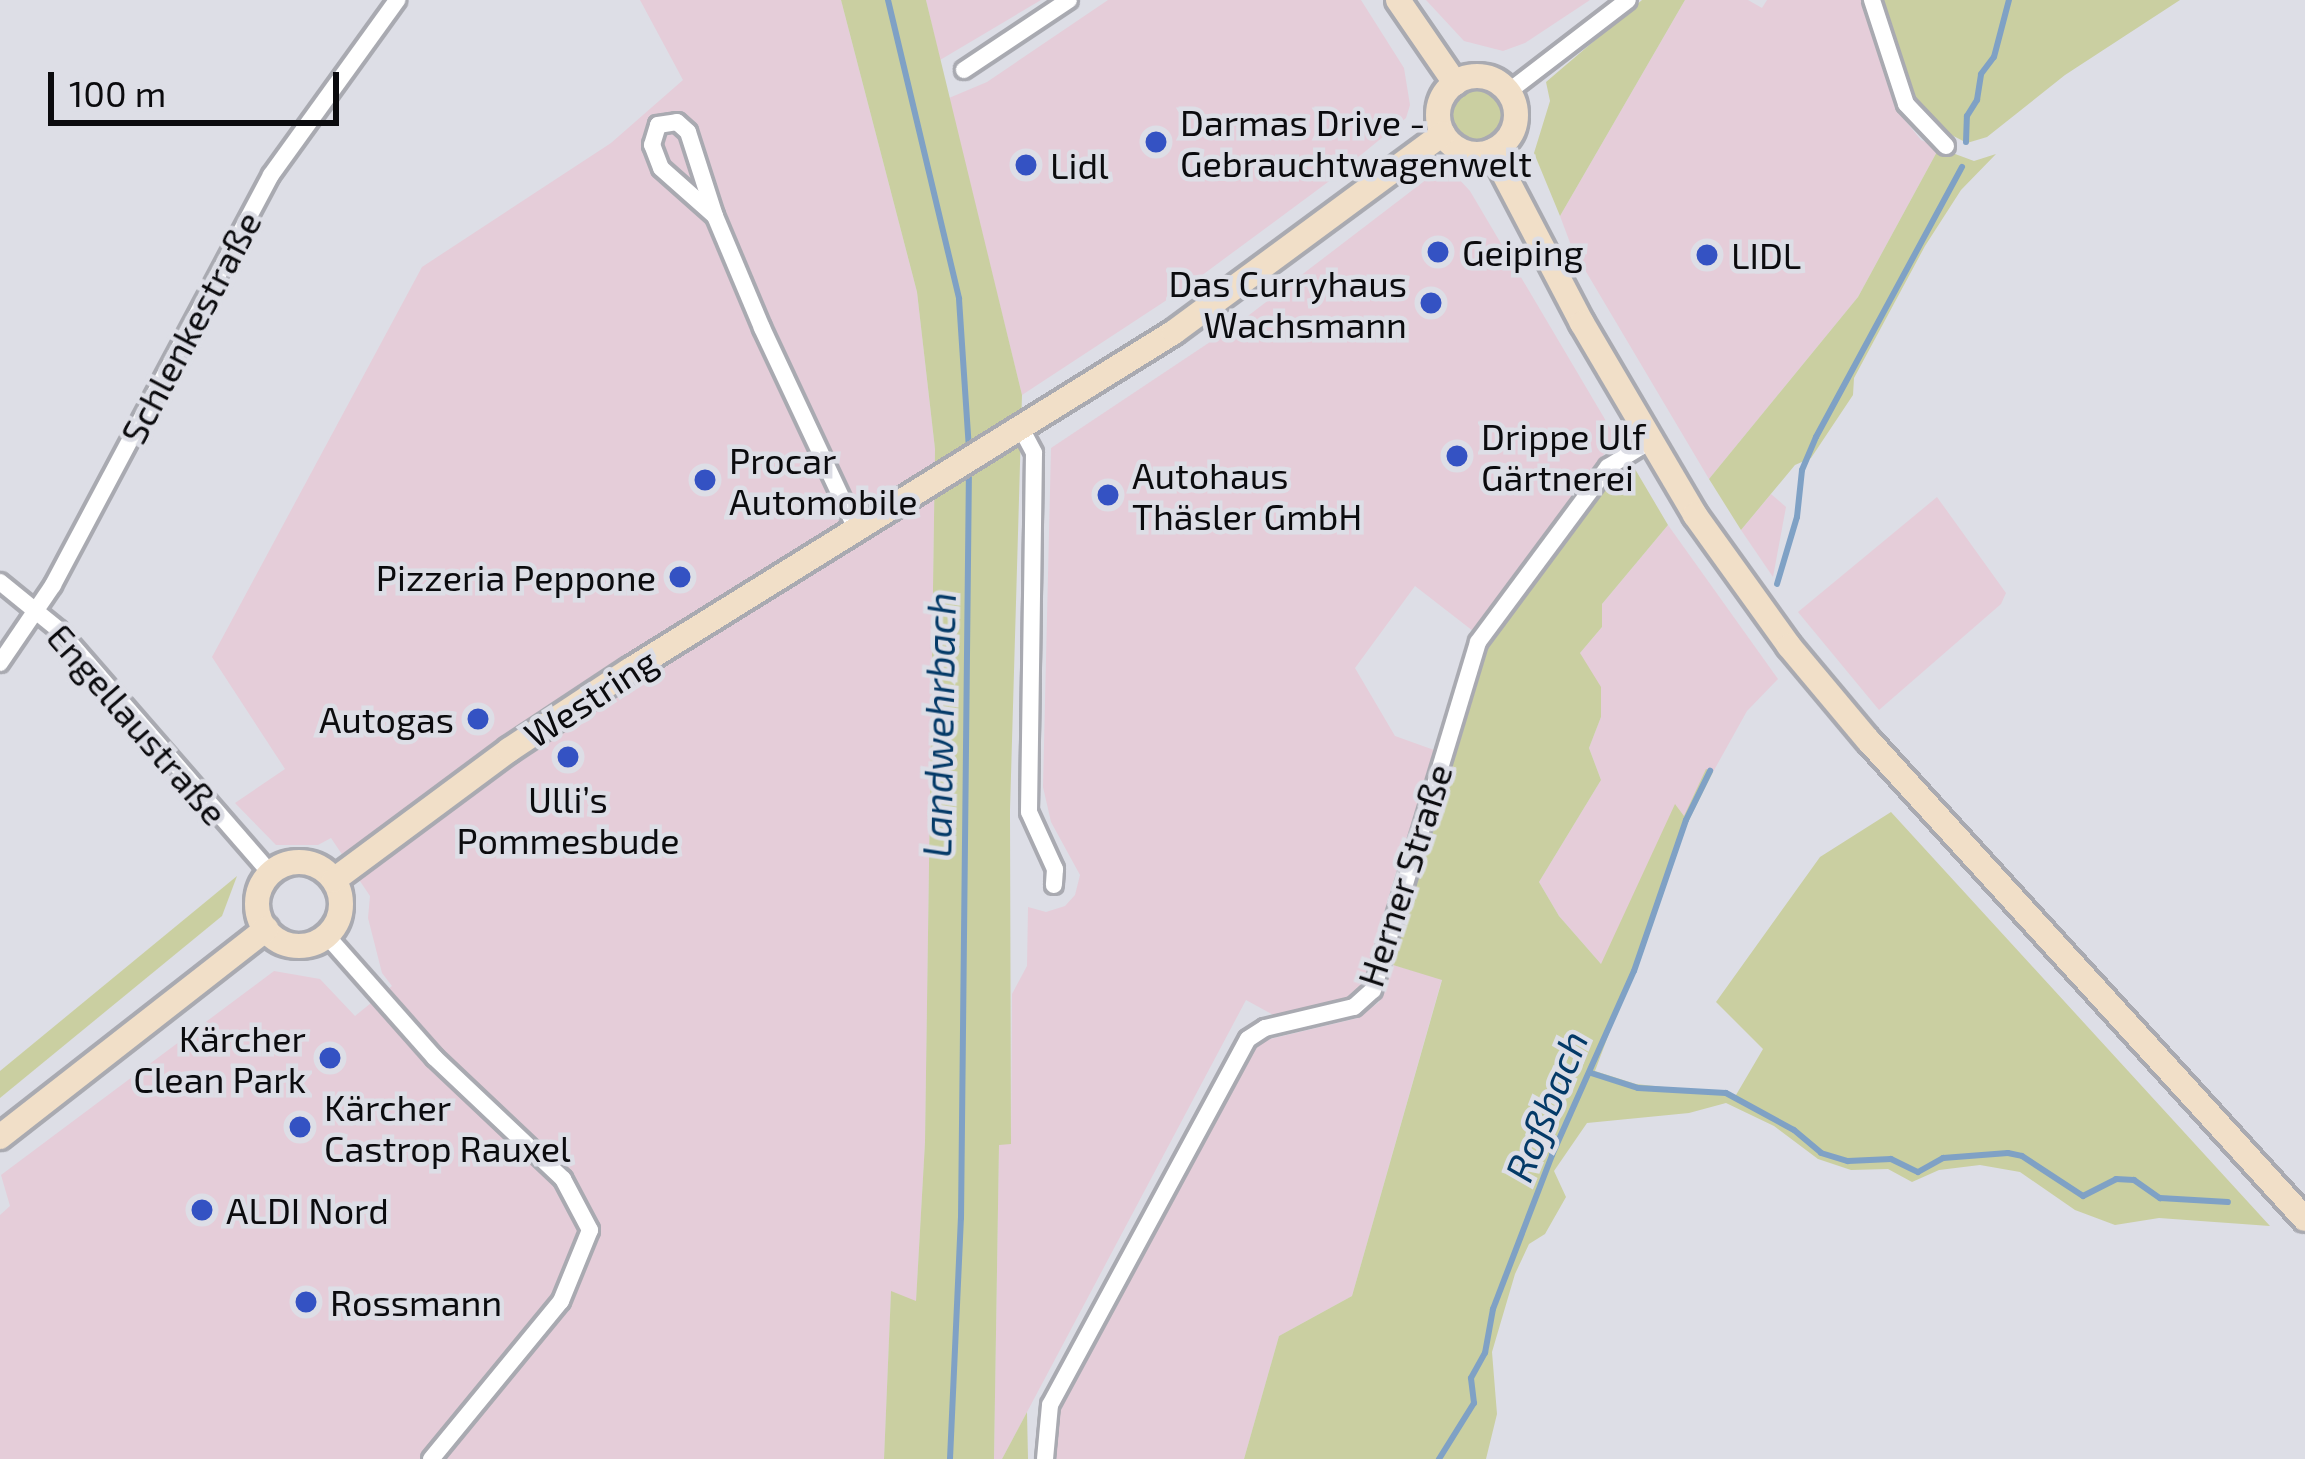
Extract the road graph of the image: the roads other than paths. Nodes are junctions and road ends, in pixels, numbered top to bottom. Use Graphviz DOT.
graph roads {
  1 [pos="397,0"];
  2 [pos="1069,0"];
  3 [pos="1398,0"];
  4 [pos="1628,0"];
  5 [pos="1872,0"];
  6 [pos="964,70"];
  7 [pos="1455,83"];
  8 [pos="1508,92"];
  9 [pos="1443,134"];
  10 [pos="1946,146"];
  11 [pos="1492,151"];
  12 [pos="715,216"];
  13 [pos="1015,434"];
  14 [pos="1650,441"];
  15 [pos="857,531"];
  16 [pos="0,582"];
  17 [pos="36,607"];
  18 [pos="0,663"];
  19 [pos="271,874"];
  20 [pos="334,880"];
  21 [pos="1054,885"];
  22 [pos="266,929"];
  23 [pos="327,936"];
  24 [pos="0,1137"];
  25 [pos="2305,1219"];
  26 [pos="431,1459"];
  27 [pos="1046,1459"];
  1 -- 17 [label="street, Schlenkestraße"];
  2 -- 6 [label="street"];
  3 -- 7 [label="main road"];
  4 -- 8 [label="street"];
  5 -- 10 [label="street"];
  7 -- 8 [label="main road"];
  7 -- 9 [label="main road"];
  8 -- 11 [label="main road"];
  9 -- 11 [label="main road"];
  9 -- 13 [label="main road, Westring"];
  11 -- 14 [label="main road"];
  12 -- 12 [label="street"];
  12 -- 15 [label="street"];
  13 -- 15 [label="main road, Westring"];
  13 -- 21 [label="street"];
  14 -- 25 [label="main road"];
  14 -- 27 [label="street, Herner Straße"];
  15 -- 20 [label="main road, Westring"];
  16 -- 17 [label="street, Engellaustraße"];
  17 -- 18 [label="street, Schlenkestraße"];
  17 -- 19 [label="street, Engellaustraße"];
  19 -- 20 [label="main road"];
  19 -- 22 [label="main road"];
  20 -- 23 [label="main road"];
  22 -- 23 [label="main road"];
  22 -- 24 [label="main road"];
  23 -- 26 [label="street"];
}
